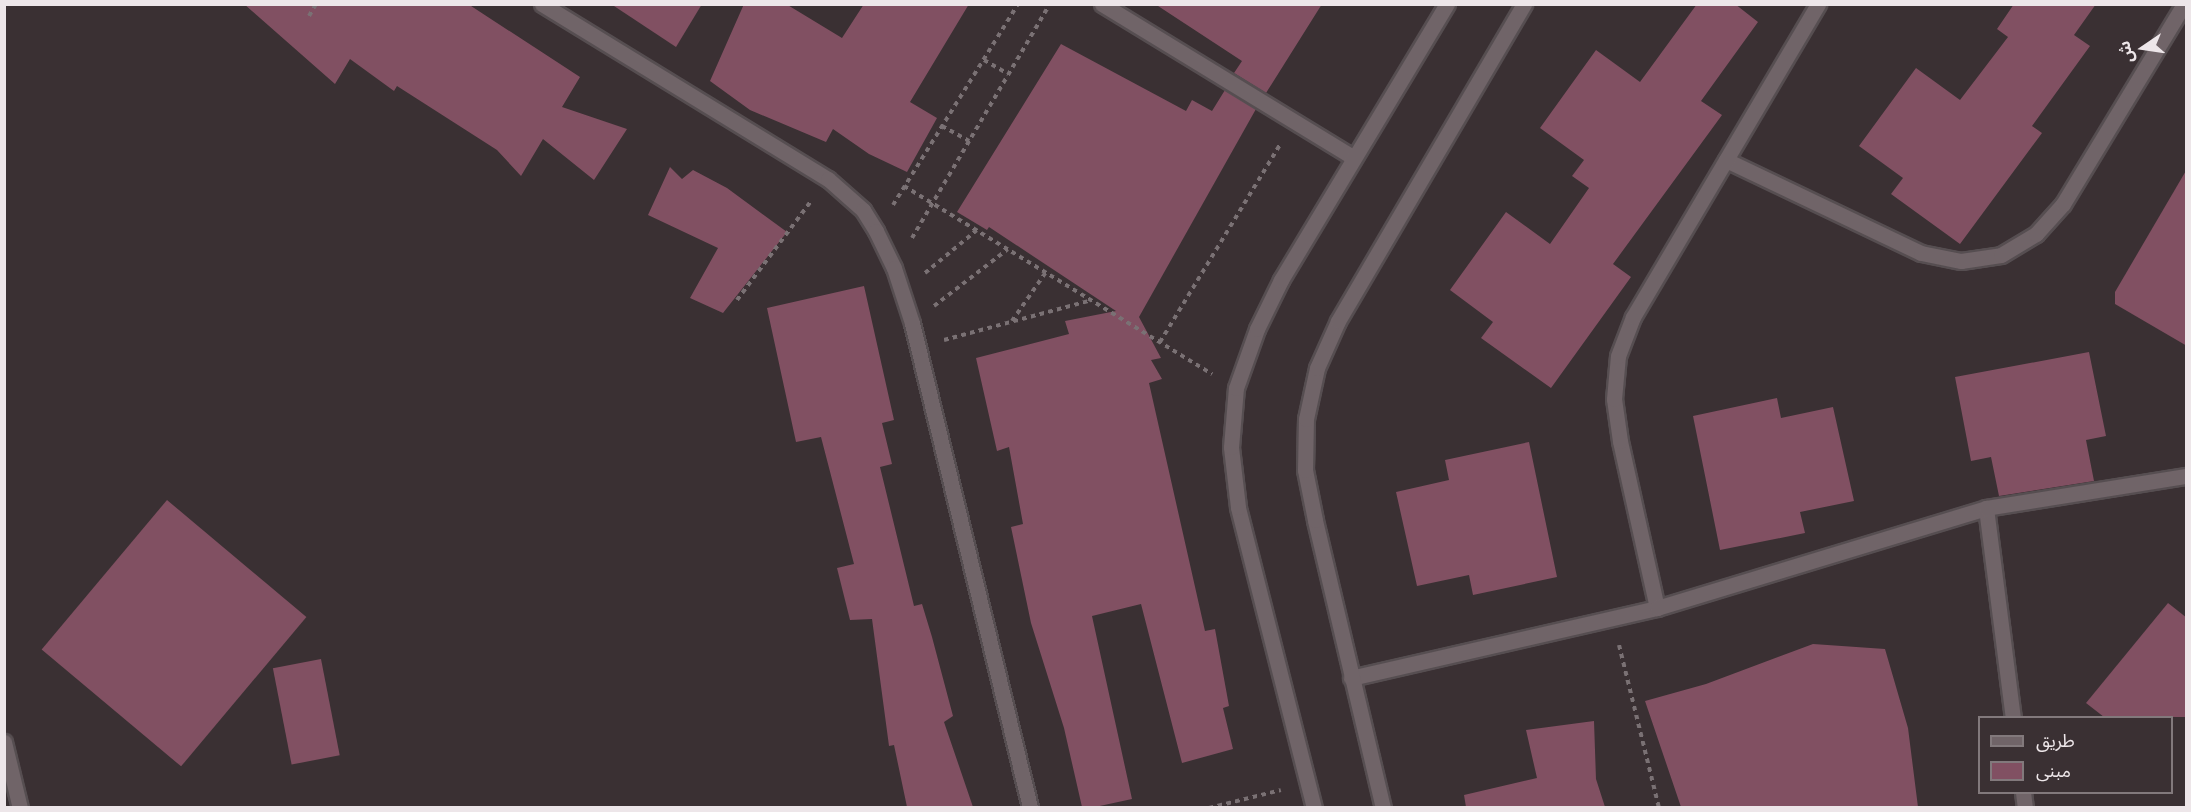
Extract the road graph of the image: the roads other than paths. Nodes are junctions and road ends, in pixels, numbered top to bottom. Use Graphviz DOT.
graph roads {
  1 [pos="542,4"];
  2 [pos="1102,4"];
  3 [pos="1447,4"];
  4 [pos="1524,4"];
  5 [pos="1818,4"];
  6 [pos="2184,4"];
  7 [pos="1353,157"];
  8 [pos="1726,160"];
  9 [pos="2187,476"];
  10 [pos="1986,508"];
  11 [pos="1657,608"];
  12 [pos="1351,678"];
  13 [pos="2013,716"];
  14 [pos="4,742"];
  15 [pos="20,807"];
  16 [pos="1030,807"];
  17 [pos="1314,807"];
  18 [pos="1383,807"];
  1 -- 16 [label="street"];
  2 -- 7 [label="street"];
  3 -- 7 [label="street"];
  4 -- 12 [label="street"];
  5 -- 8 [label="street"];
  6 -- 8 [label="street"];
  7 -- 17 [label="street"];
  8 -- 11 [label="street"];
  9 -- 10 [label="street"];
  10 -- 11 [label="street"];
  10 -- 13 [label="street"];
  11 -- 12 [label="street"];
  12 -- 18 [label="street"];
  14 -- 15 [label="street"];
}
